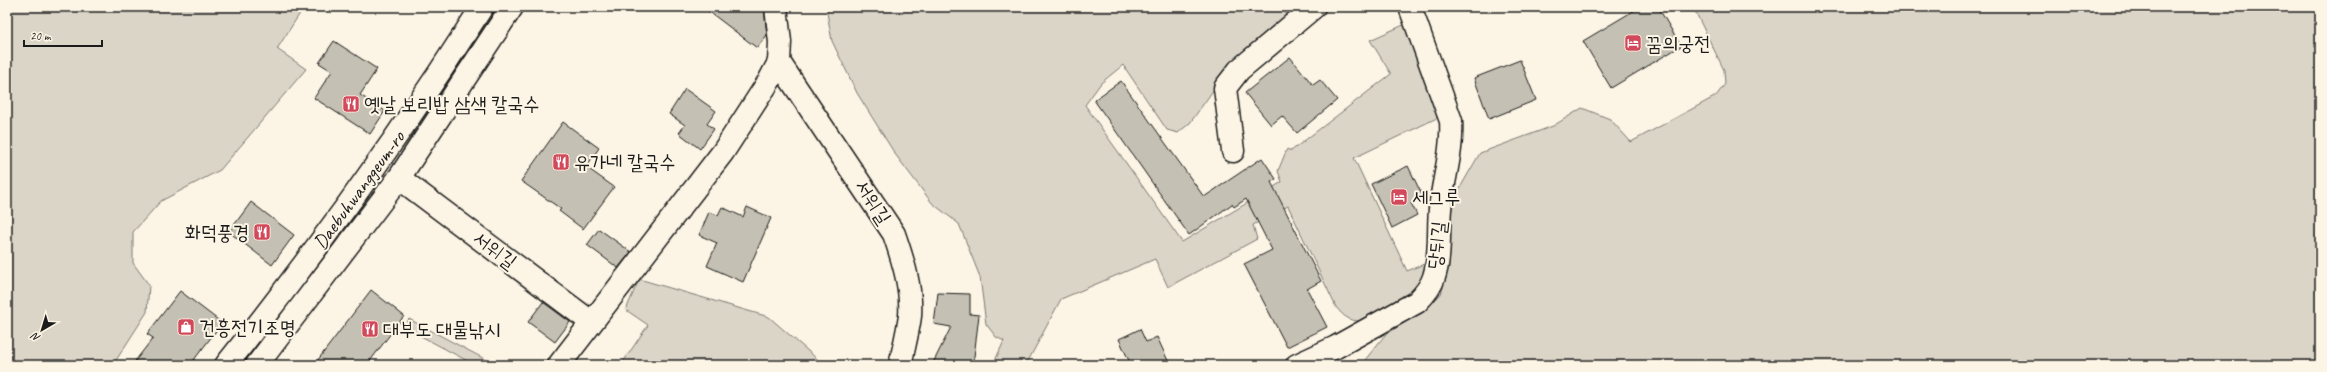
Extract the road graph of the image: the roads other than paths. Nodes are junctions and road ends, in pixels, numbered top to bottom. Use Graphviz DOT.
graph roads {
  1 [pos="482,7"];
  2 [pos="512,7"];
  3 [pos="776,7"];
  4 [pos="1314,7"];
  5 [pos="1410,7"];
  6 [pos="779,62"];
  7 [pos="1233,152"];
  8 [pos="399,178"];
  9 [pos="591,322"];
  10 [pos="901,361"];
  11 [pos="226,365"];
  12 [pos="258,365"];
  13 [pos="559,365"];
  14 [pos="1297,365"];
  1 -- 11 [label="main road, Daebuhwanggeum-ro"];
  2 -- 8 [label="main road, Daebuhwanggeum-ro"];
  3 -- 6 [label="main road"];
  4 -- 7 [label="main road"];
  5 -- 14 [label="main road, 당뒤길"];
  6 -- 9 [label="main road"];
  6 -- 10 [label="main road, 서위길"];
  8 -- 9 [label="main road, 서위길"];
  8 -- 12 [label="main road, Daebuhwanggeum-ro"];
  9 -- 13 [label="main road"];
}
